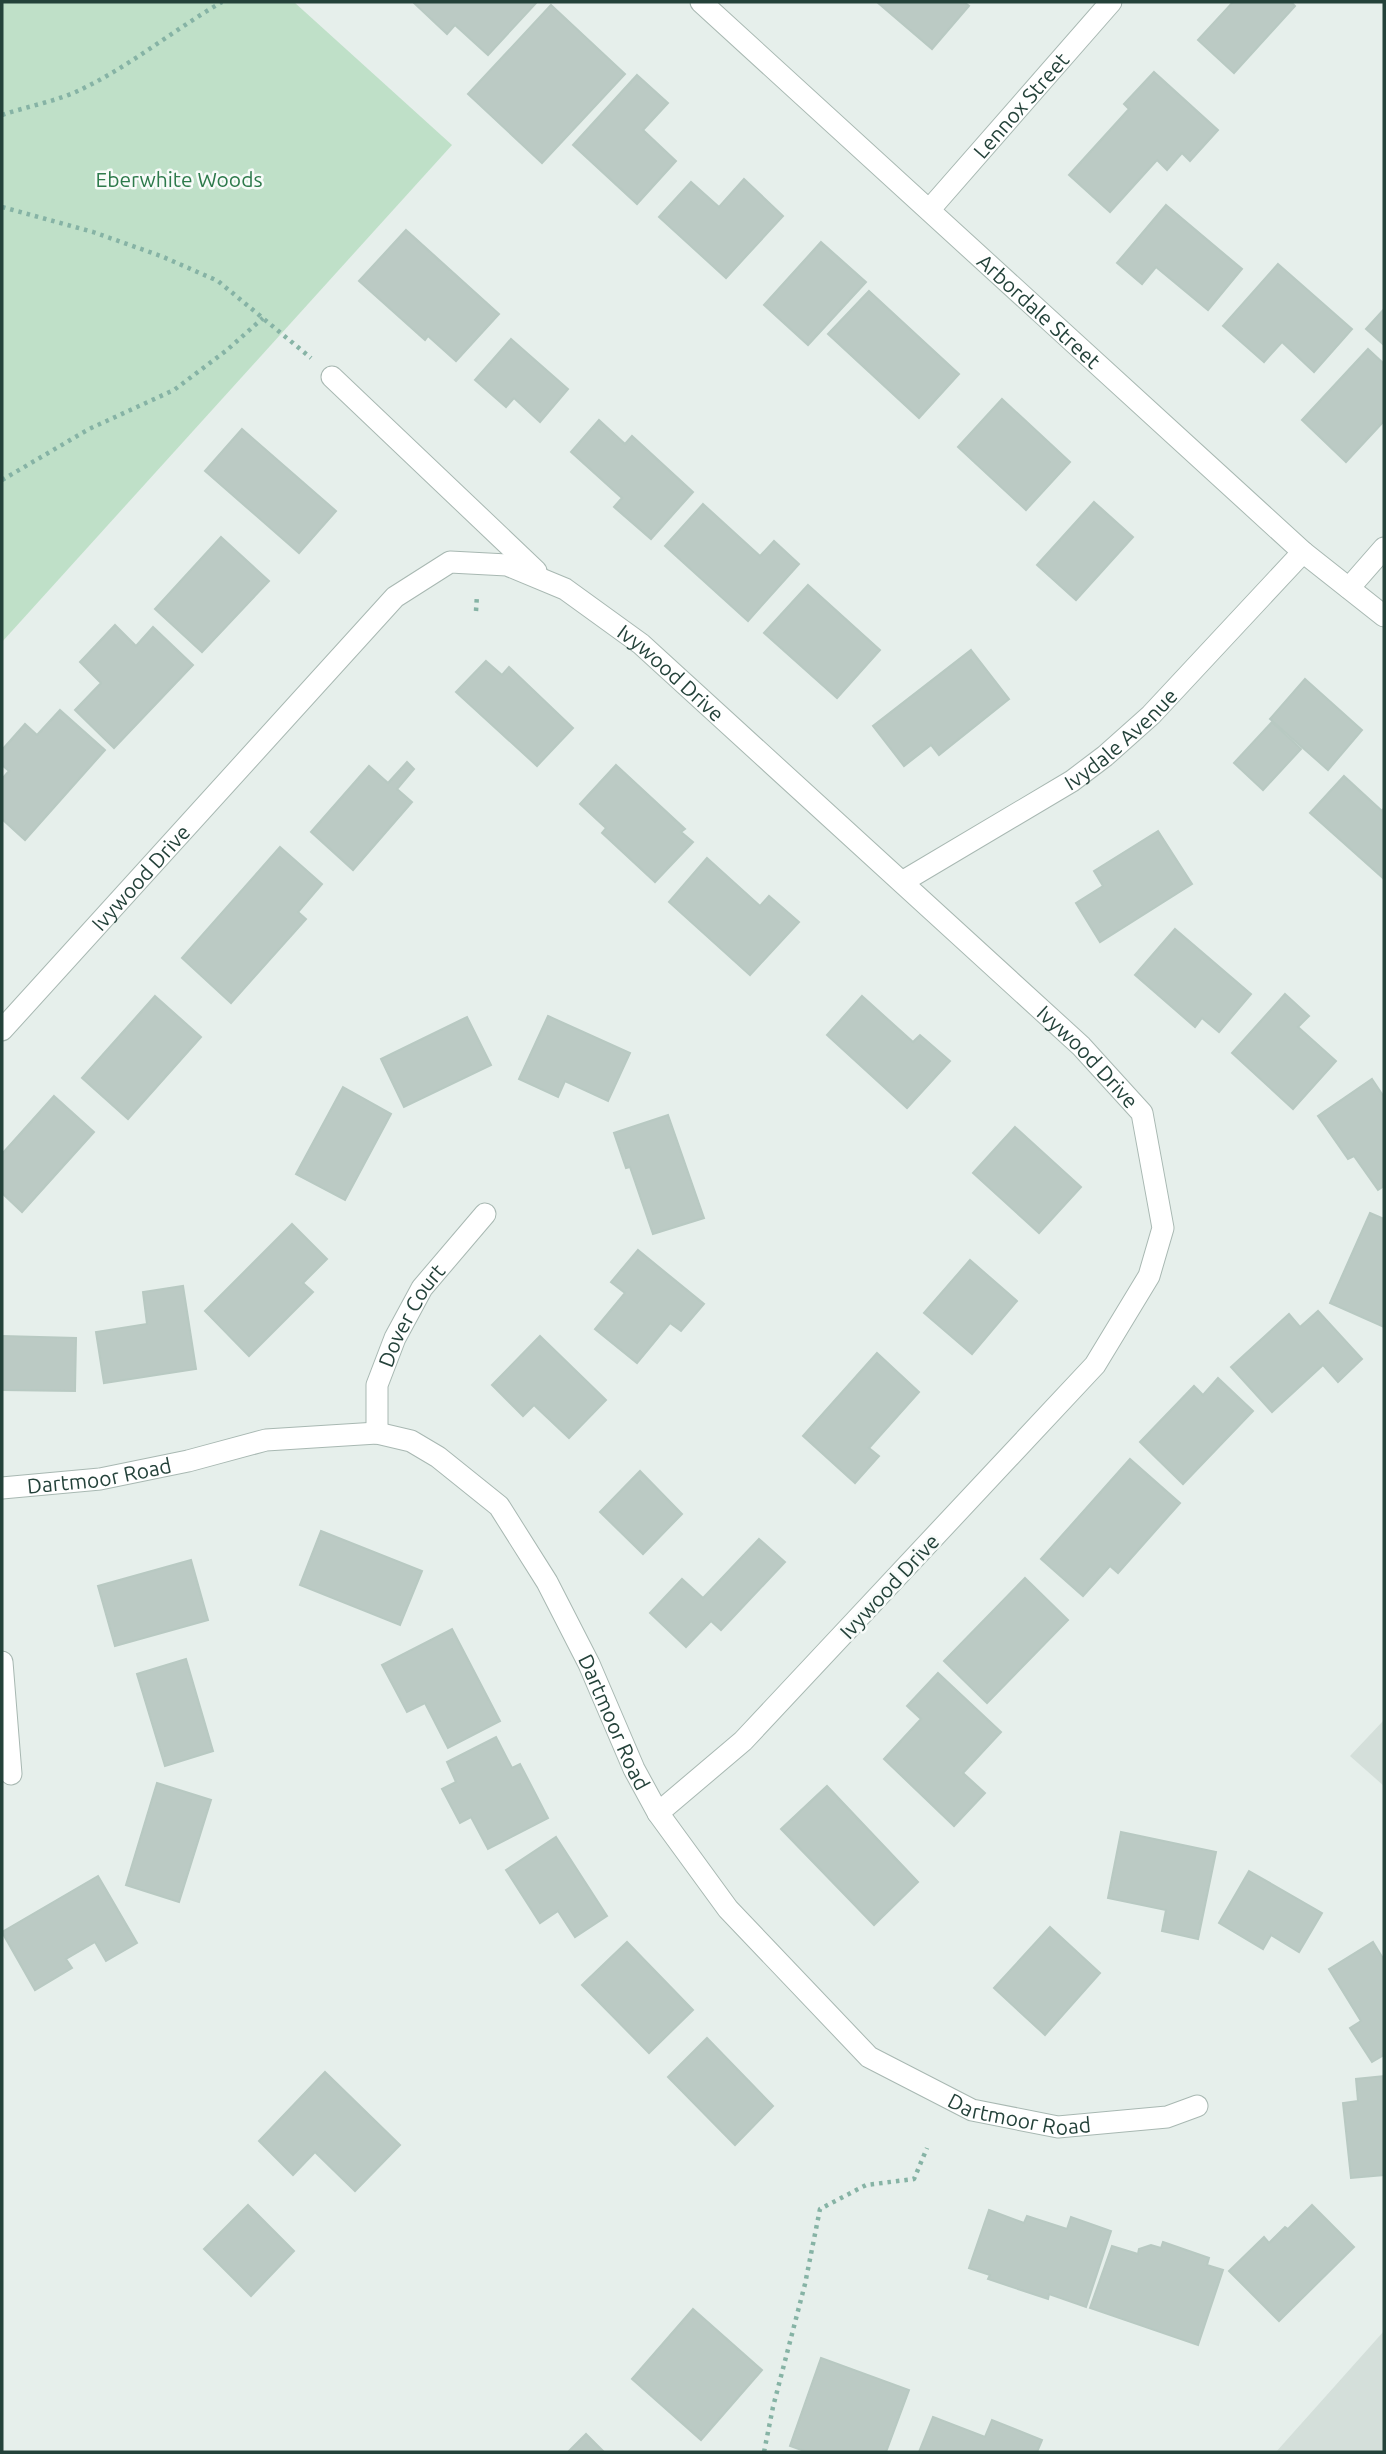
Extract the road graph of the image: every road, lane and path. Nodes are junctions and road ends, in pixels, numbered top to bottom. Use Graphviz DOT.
graph roads {
  1 [pos="222,2"];
  2 [pos="701,2"];
  3 [pos="1111,2"];
  4 [pos="2,114"];
  5 [pos="2,207"];
  6 [pos="930,209"];
  7 [pos="262,318"];
  8 [pos="326,371"];
  9 [pos="2,480"];
  10 [pos="1384,548"];
  11 [pos="1303,552"];
  12 [pos="546,581"];
  13 [pos="1349,588"];
  14 [pos="477,595"];
  15 [pos="476,611"];
  16 [pos="1384,617"];
  17 [pos="902,881"];
  18 [pos="2,1030"];
  19 [pos="485,1214"];
  20 [pos="377,1433"];
  21 [pos="2,1488"];
  22 [pos="2,1662"];
  23 [pos="11,1774"];
  24 [pos="658,1813"];
  25 [pos="1197,2106"];
  26 [pos="927,2148"];
  27 [pos="764,2452"];
  1 -- 4 [label="path"];
  2 -- 6 [label="street, Arbordale Street"];
  3 -- 6 [label="street, Lennox Street"];
  5 -- 7 [label="path"];
  6 -- 11 [label="street, Arbordale Street"];
  7 -- 8 [label="path"];
  7 -- 9 [label="path"];
  8 -- 12 [label="street, Ivywood Drive"];
  10 -- 13 [label="street"];
  11 -- 13 [label="street, Arbordale Street"];
  11 -- 17 [label="street, Ivydale Avenue"];
  12 -- 17 [label="street, Ivywood Drive"];
  12 -- 18 [label="street, Ivywood Drive"];
  13 -- 16 [label="street, Arbordale Street"];
  14 -- 15 [label="path"];
  17 -- 24 [label="street, Ivywood Drive"];
  19 -- 20 [label="street, Dover Court"];
  20 -- 21 [label="street, Dartmoor Road"];
  20 -- 24 [label="street, Dartmoor Road"];
  22 -- 23 [label="street"];
  24 -- 25 [label="street, Dartmoor Road"];
  26 -- 27 [label="path"];
}
